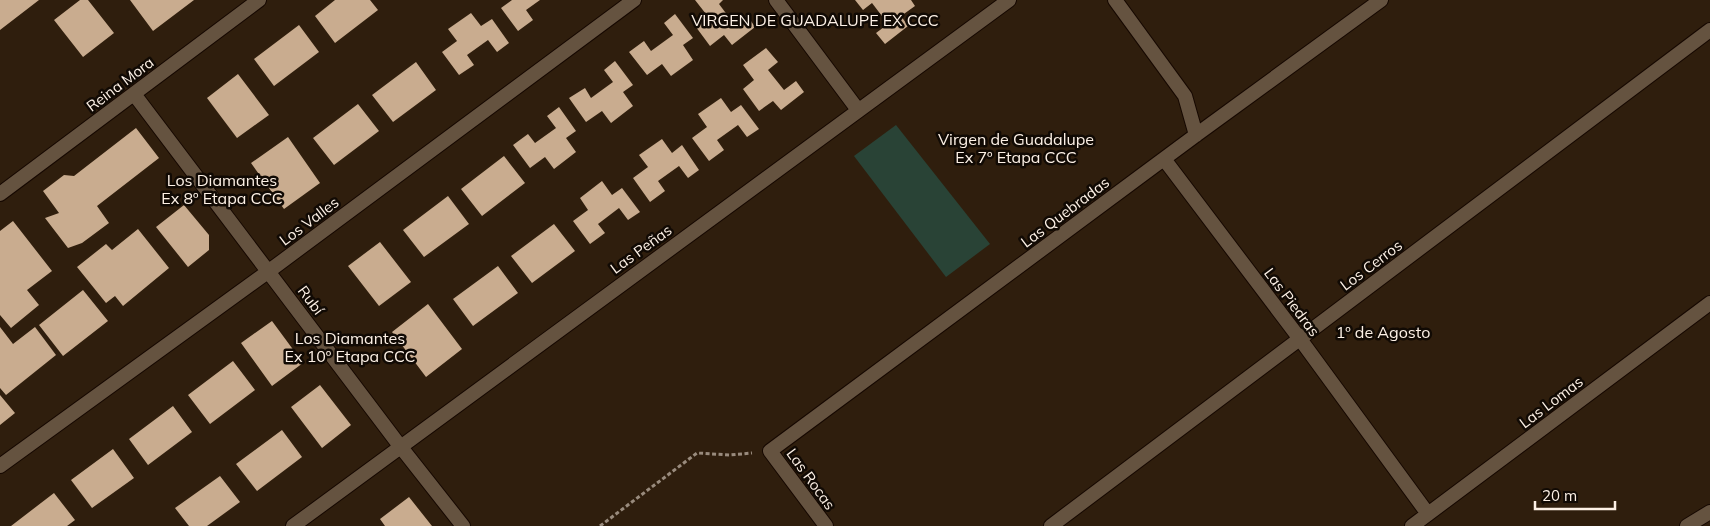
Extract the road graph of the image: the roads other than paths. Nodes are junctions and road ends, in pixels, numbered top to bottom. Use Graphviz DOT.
graph roads {
  1 [pos="258,0"];
  2 [pos="634,0"];
  3 [pos="776,0"];
  4 [pos="1010,0"];
  5 [pos="1115,0"];
  6 [pos="1380,0"];
  7 [pos="1710,30"];
  8 [pos="134,94"];
  9 [pos="858,110"];
  10 [pos="1196,134"];
  11 [pos="1164,158"];
  12 [pos="0,194"];
  13 [pos="269,271"];
  14 [pos="1710,304"];
  15 [pos="1300,339"];
  16 [pos="400,446"];
  17 [pos="770,451"];
  18 [pos="0,466"];
  19 [pos="1710,512"];
  20 [pos="1428,514"];
  21 [pos="293,526"];
  22 [pos="463,526"];
  23 [pos="826,526"];
  24 [pos="1051,526"];
  25 [pos="1412,526"];
  26 [pos="1687,526"];
  1 -- 8 [label="street, Reina Mora"];
  2 -- 13 [label="street, Los Valles"];
  3 -- 9 [label="street"];
  4 -- 9 [label="street, Las Peñas"];
  5 -- 10 [label="street"];
  6 -- 10 [label="street, Las Quebradas"];
  7 -- 15 [label="street, Los Cerros"];
  8 -- 12 [label="street, Reina Mora"];
  8 -- 13 [label="street, Rubí"];
  9 -- 16 [label="street, Las Peñas"];
  10 -- 11 [label="street, Las Quebradas"];
  11 -- 15 [label="street, Las Piedras"];
  11 -- 17 [label="street, Las Quebradas"];
  13 -- 16 [label="street, Rubí"];
  13 -- 18 [label="street, Los Valles"];
  14 -- 20 [label="street, Las Lomas"];
  15 -- 20 [label="street, Las Piedras"];
  15 -- 24 [label="street, Los Cerros"];
  16 -- 21 [label="street, Las Peñas"];
  16 -- 22 [label="street, Rubí"];
  17 -- 23 [label="street, Las Rocas"];
  19 -- 26 [label="street"];
  20 -- 25 [label="street, Las Lomas"];
}
